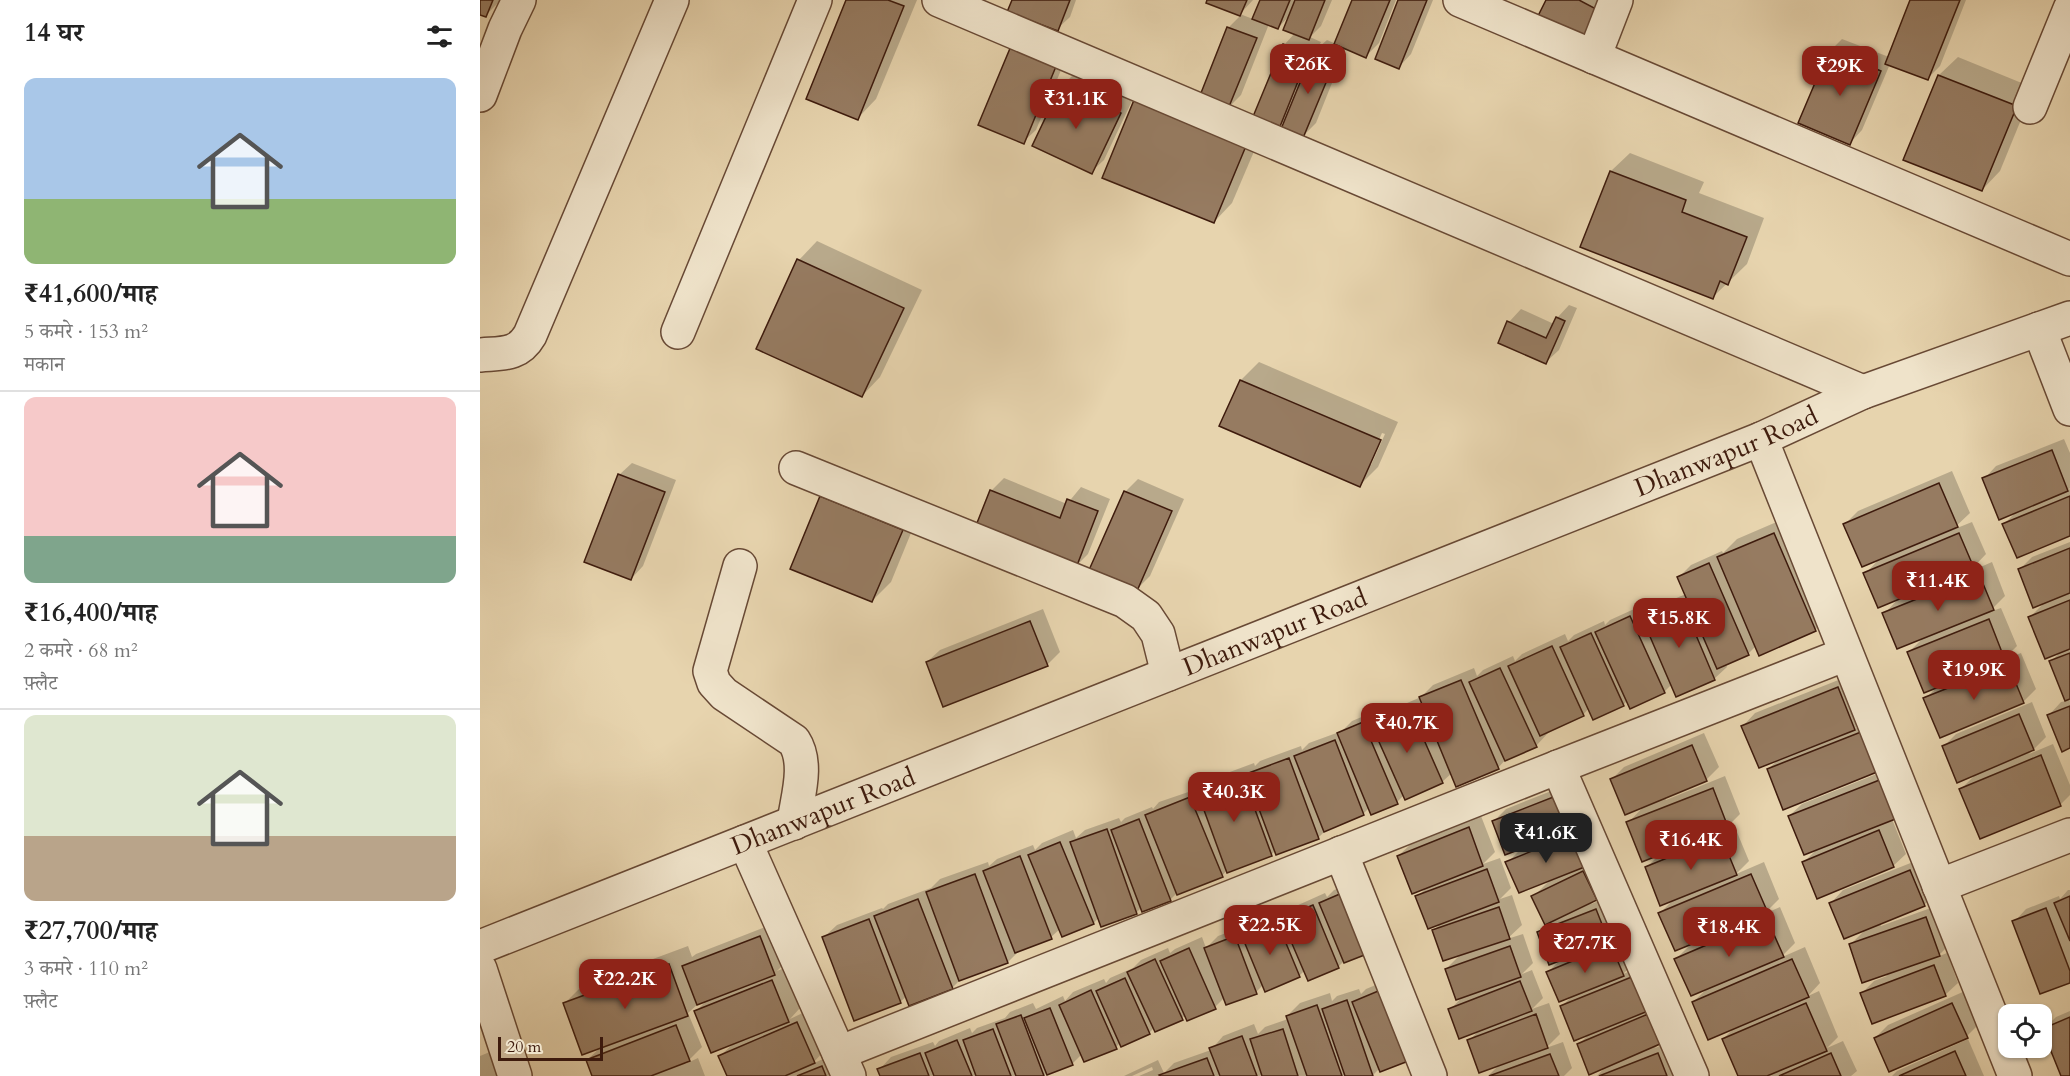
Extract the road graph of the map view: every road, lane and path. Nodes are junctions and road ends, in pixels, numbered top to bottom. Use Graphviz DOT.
graph roads {
  1 [pos="672,0"];
  2 [pos="814,0"];
  3 [pos="939,0"];
  4 [pos="1460,0"];
  5 [pos="1616,0"];
  6 [pos="2070,9"];
  7 [pos="501,16"];
  8 [pos="1594,57"];
  9 [pos="480,95"];
  10 [pos="2030,107"];
  11 [pos="2070,259"];
  12 [pos="2070,318"];
  13 [pos="2039,329"];
  14 [pos="678,332"];
  15 [pos="480,355"];
  16 [pos="1863,392"];
  17 [pos="2070,409"];
  18 [pos="1761,439"];
  19 [pos="796,468"];
  20 [pos="740,566"];
  21 [pos="1846,654"];
  22 [pos="1168,674"];
  23 [pos="1558,767"];
  24 [pos="794,823"];
  25 [pos="2070,835"];
  26 [pos="745,842"];
  27 [pos="1341,853"];
  28 [pos="1939,886"];
  29 [pos="480,947"];
  30 [pos="480,969"];
  31 [pos="844,1064"];
  32 [pos="1427,1075"];
  33 [pos="515,1076"];
  34 [pos="1692,1076"];
  35 [pos="2015,1076"];
  1 -- 15 [label="street"];
  2 -- 14 [label="street"];
  3 -- 16 [label="street"];
  4 -- 8 [label="street"];
  5 -- 8 [label="street"];
  6 -- 10 [label="street"];
  7 -- 9 [label="street"];
  8 -- 11 [label="street"];
  12 -- 13 [label="street, Dhanwapur Road"];
  13 -- 16 [label="street, Dhanwapur Road"];
  13 -- 17 [label="street"];
  16 -- 18 [label="street, Dhanwapur Road"];
  18 -- 21 [label="street"];
  18 -- 22 [label="street, Dhanwapur Road"];
  19 -- 22 [label="street"];
  20 -- 24 [label="street"];
  21 -- 23 [label="street"];
  21 -- 28 [label="street"];
  22 -- 24 [label="street, Dhanwapur Road"];
  23 -- 27 [label="street"];
  23 -- 34 [label="street"];
  24 -- 26 [label="street, Dhanwapur Road"];
  25 -- 28 [label="street"];
  26 -- 29 [label="street, Dhanwapur Road"];
  26 -- 31 [label="street"];
  27 -- 31 [label="street"];
  27 -- 32 [label="street"];
  28 -- 35 [label="street"];
  30 -- 33 [label="street"];
}
